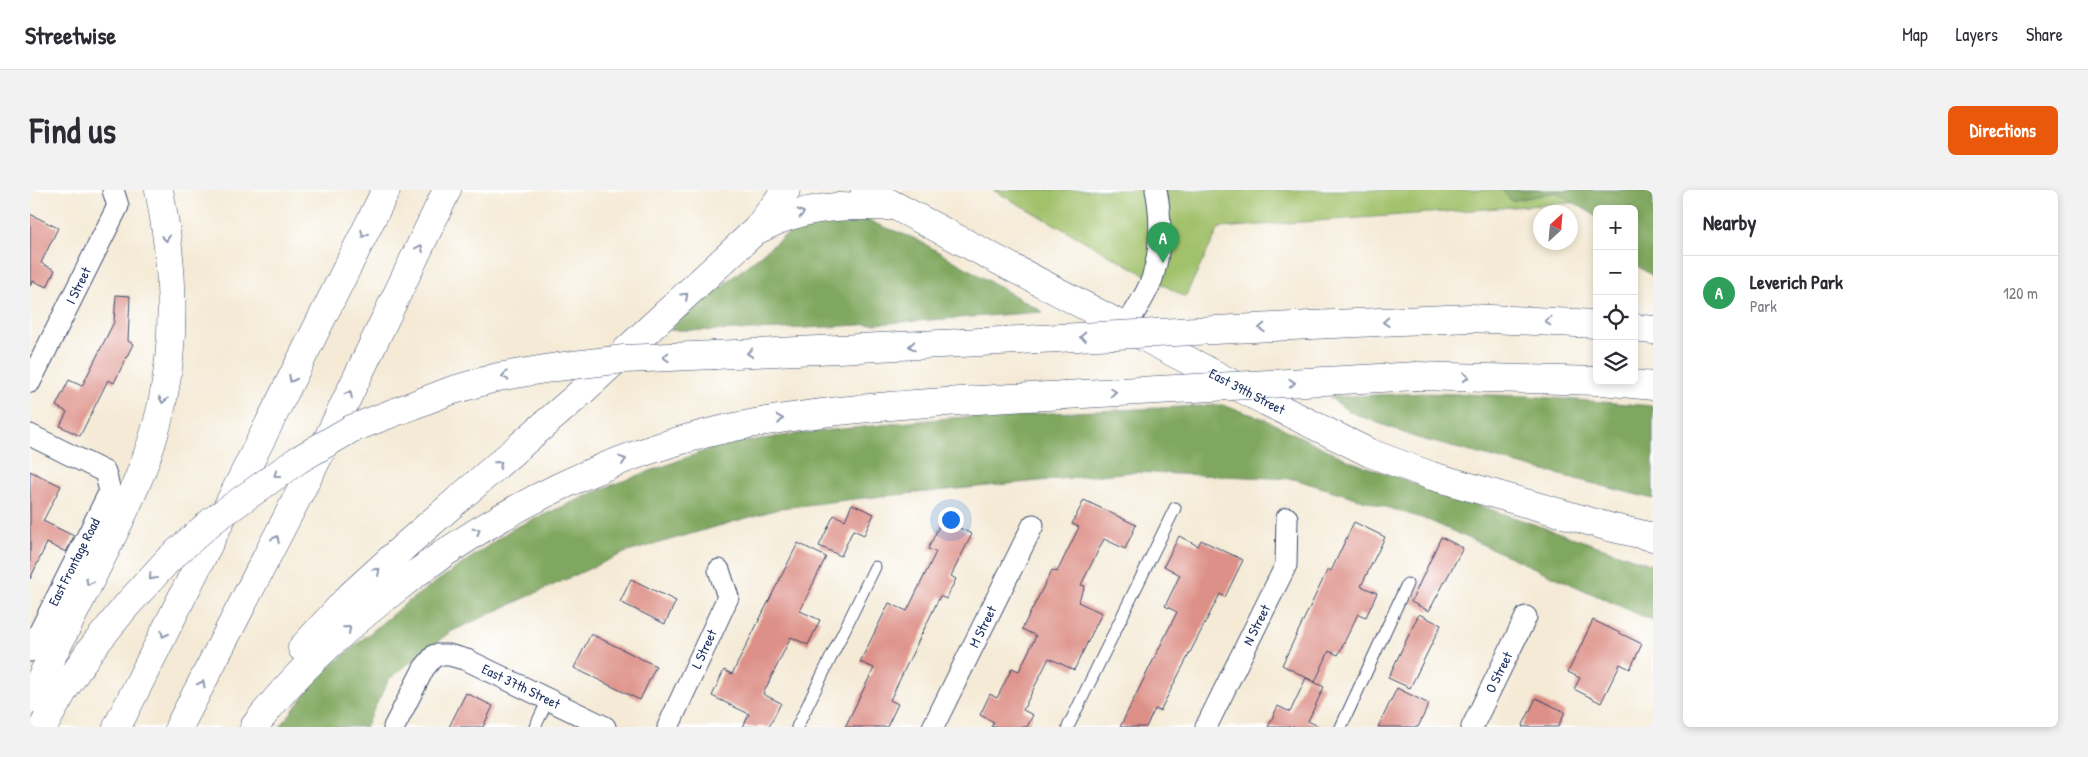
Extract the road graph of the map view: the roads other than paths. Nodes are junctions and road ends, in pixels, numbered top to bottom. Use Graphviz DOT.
graph roads {
  1 [pos="113,190"];
  2 [pos="159,190"];
  3 [pos="386,190"];
  4 [pos="447,190"];
  5 [pos="786,190"];
  6 [pos="865,190"];
  7 [pos="1156,190"];
  8 [pos="895,206"];
  9 [pos="756,230"];
  10 [pos="1593,324"];
  11 [pos="1125,328"];
  12 [pos="1638,328"];
  13 [pos="1653,330"];
  14 [pos="1593,381"];
  15 [pos="30,382"];
  16 [pos="1638,385"];
  17 [pos="1653,386"];
  18 [pos="30,435"];
  19 [pos="1176,508"];
  20 [pos="1287,518"];
  21 [pos="1033,525"];
  22 [pos="1653,537"];
  23 [pos="875,567"];
  24 [pos="719,570"];
  25 [pos="1407,584"];
  26 [pos="1526,617"];
  27 [pos="30,651"];
  28 [pos="30,700"];
  29 [pos="548,700"];
  30 [pos="43,727"];
  31 [pos="117,727"];
  32 [pos="179,727"];
  33 [pos="243,727"];
  34 [pos="254,727"];
  35 [pos="394,727"];
  36 [pos="535,727"];
  37 [pos="605,727"];
  38 [pos="668,727"];
  39 [pos="797,727"];
  40 [pos="933,727"];
  41 [pos="1068,727"];
  42 [pos="1206,727"];
  43 [pos="1341,727"];
  44 [pos="1472,727"];
  1 -- 15 [label="street, I Street"];
  2 -- 28 [label="main road, one-way"];
  3 -- 31 [label="main road, one-way"];
  32 -- 4 [label="main road, one-way"];
  5 -- 9 [label="main road"];
  6 -- 8 [label="main road, East 39th Street"];
  7 -- 11 [label="street"];
  9 -- 8 [label="main road, one-way"];
  8 -- 11 [label="main road, East 39th Street"];
  33 -- 9 [label="main road, one-way"];
  10 -- 30 [label="main road, one-way, bridge"];
  11 -- 22 [label="main road, East 39th Street"];
  12 -- 13 [label="main road"];
  34 -- 14 [label="main road, one-way, bridge"];
  16 -- 17 [label="main road"];
  18 -- 27 [label="street, East Frontage Road"];
  19 -- 41 [label="lane"];
  20 -- 42 [label="street, N Street"];
  21 -- 40 [label="street, M Street"];
  23 -- 39 [label="lane"];
  24 -- 38 [label="street, L Street"];
  25 -- 43 [label="lane"];
  26 -- 44 [label="street, O Street"];
  29 -- 35 [label="street, East 37th Street"];
  29 -- 36 [label="lane"];
  29 -- 37 [label="street, East 37th Street"];
}
